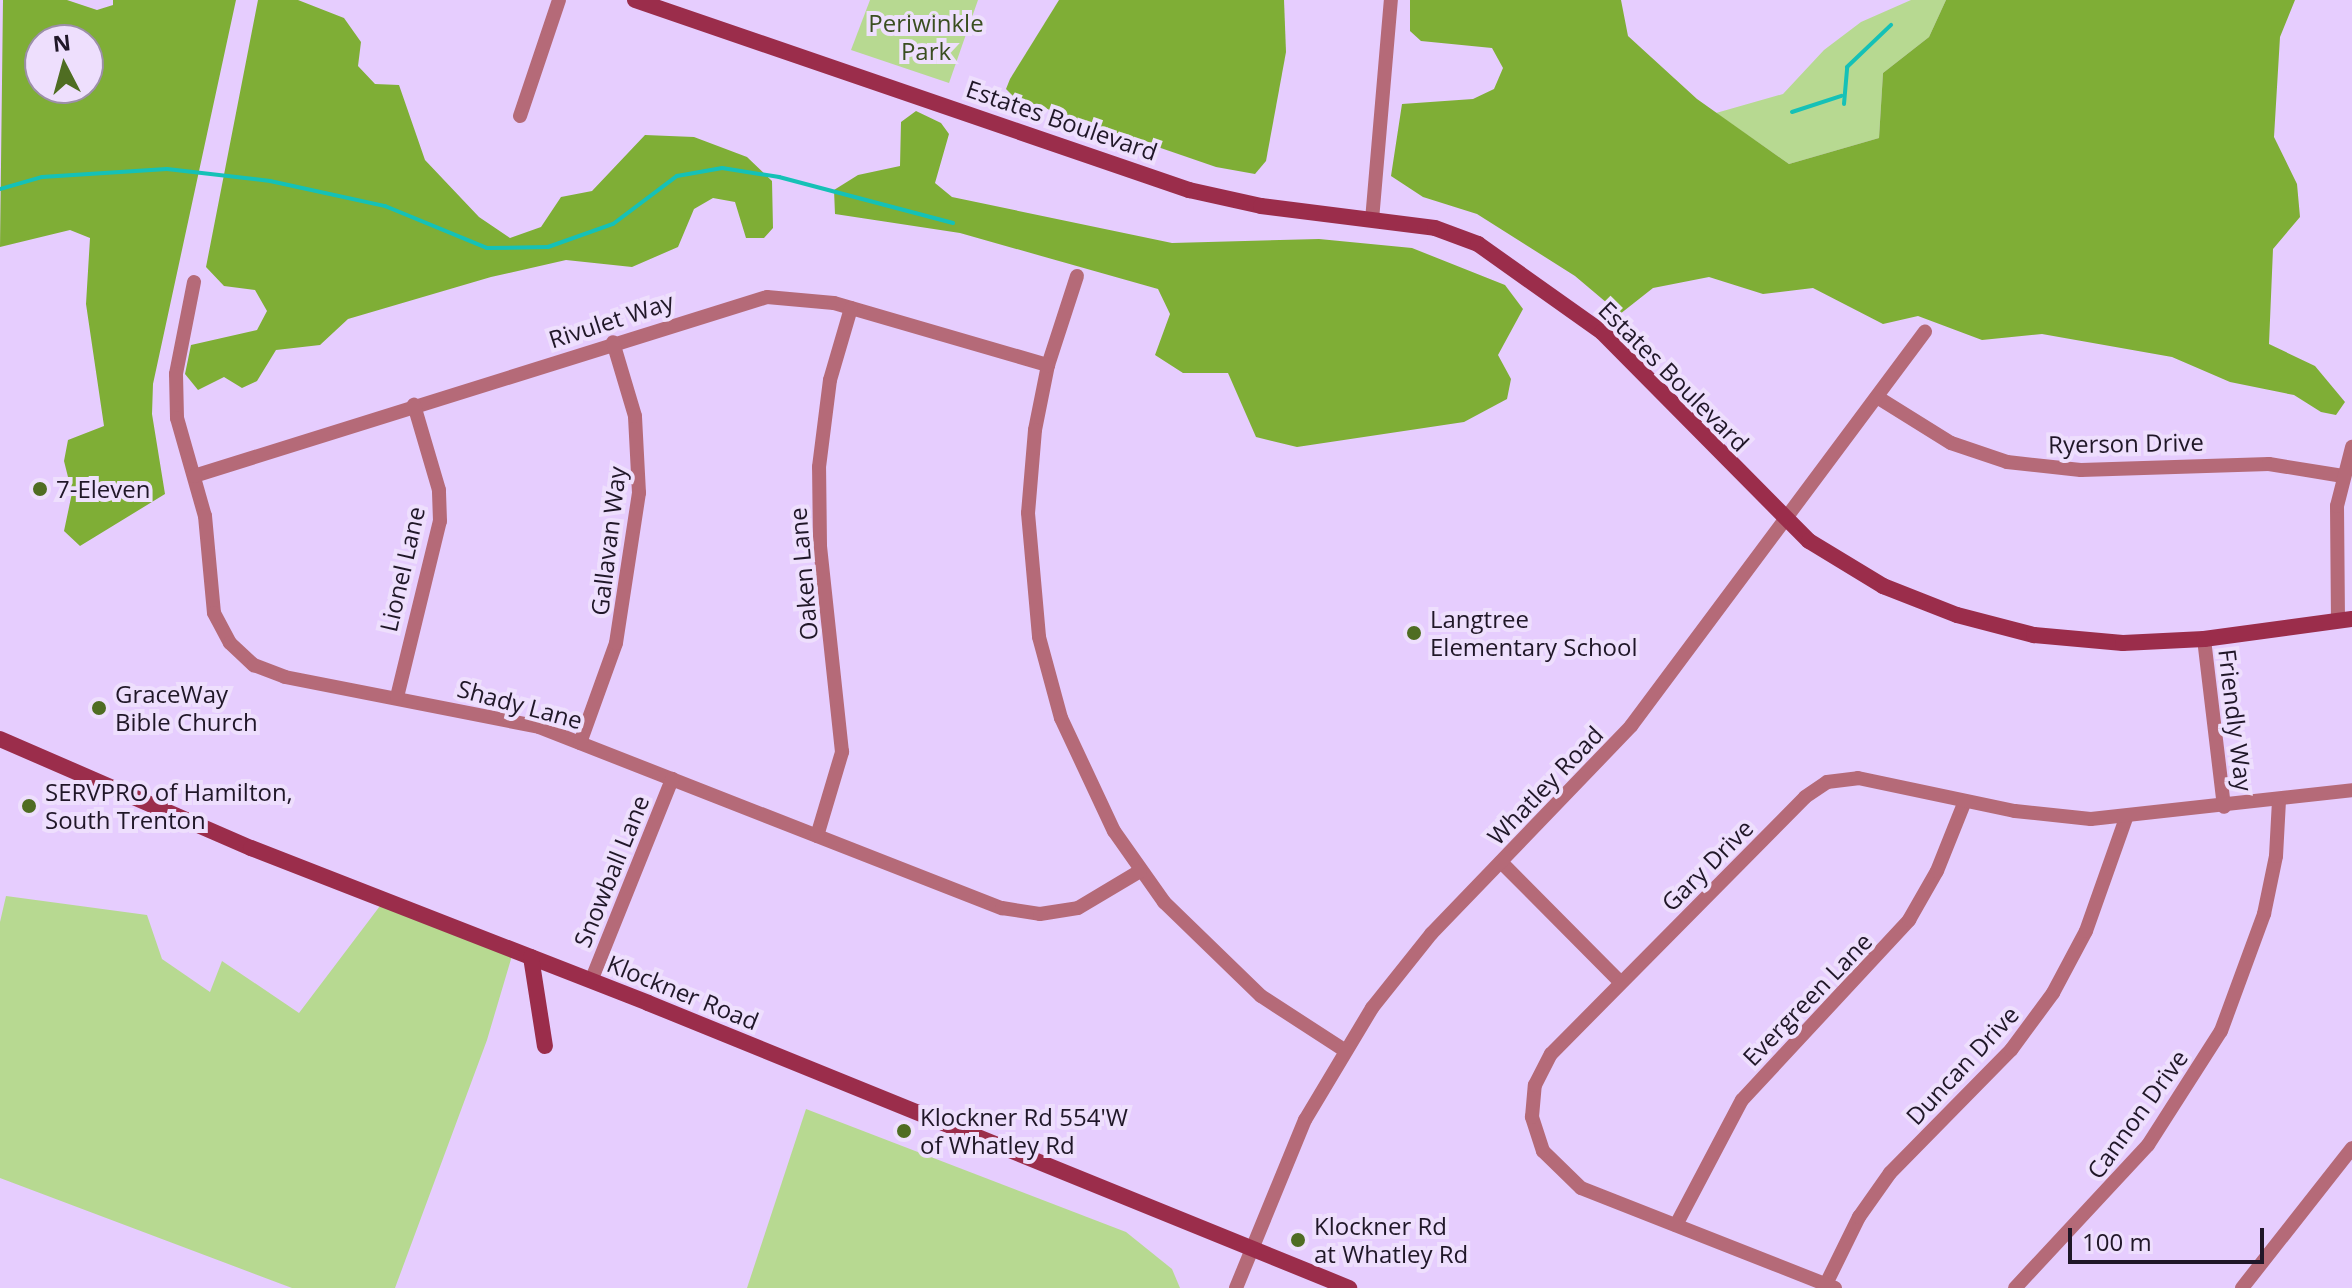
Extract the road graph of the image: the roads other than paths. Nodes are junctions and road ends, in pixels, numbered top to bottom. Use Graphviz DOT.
graph roads {
  1 [pos="559,0"];
  2 [pos="635,0"];
  3 [pos="1391,0"];
  4 [pos="520,116"];
  5 [pos="1372,220"];
  6 [pos="1077,276"];
  7 [pos="194,282"];
  8 [pos="851,308"];
  9 [pos="1925,332"];
  10 [pos="613,342"];
  11 [pos="1048,365"];
  12 [pos="1877,397"];
  13 [pos="414,405"];
  14 [pos="2352,447"];
  15 [pos="194,476"];
  16 [pos="2343,476"];
  17 [pos="1786,521"];
  18 [pos="2345,620"];
  19 [pos="2204,639"];
  20 [pos="397,697"];
  21 [pos="0,739"];
  22 [pos="580,743"];
  23 [pos="672,779"];
  24 [pos="2352,790"];
  25 [pos="2279,800"];
  26 [pos="1965,801"];
  27 [pos="2224,807"];
  28 [pos="2126,818"];
  29 [pos="817,836"];
  30 [pos="1501,862"];
  31 [pos="1140,871"];
  32 [pos="531,957"];
  33 [pos="591,981"];
  34 [pos="1621,983"];
  35 [pos="545,1046"];
  36 [pos="1344,1050"];
  37 [pos="2352,1148"];
  38 [pos="1676,1225"];
  39 [pos="1250,1249"];
  40 [pos="1830,1286"];
  41 [pos="1236,1288"];
  42 [pos="1349,1288"];
  43 [pos="2015,1288"];
  44 [pos="2242,1288"];
  1 -- 4 [label="street"];
  2 -- 5 [label="street, Estates Boulevard"];
  3 -- 5 [label="street"];
  5 -- 17 [label="street, Estates Boulevard"];
  6 -- 11 [label="street"];
  7 -- 15 [label="street, Shady Lane"];
  8 -- 10 [label="street, Rivulet Way"];
  8 -- 11 [label="street, Rivulet Way"];
  8 -- 29 [label="street, Oaken Lane"];
  9 -- 12 [label="street, Whatley Road"];
  10 -- 13 [label="street, Rivulet Way"];
  10 -- 22 [label="street, Gallavan Way"];
  11 -- 31 [label="street"];
  12 -- 16 [label="street, Ryerson Drive"];
  12 -- 17 [label="street, Whatley Road"];
  13 -- 15 [label="street, Rivulet Way"];
  13 -- 20 [label="street, Lionel Lane"];
  14 -- 16 [label="street"];
  15 -- 20 [label="street, Shady Lane"];
  16 -- 18 [label="street"];
  17 -- 19 [label="street, Estates Boulevard"];
  17 -- 30 [label="street, Whatley Road"];
  18 -- 19 [label="street, Estates Boulevard"];
  19 -- 27 [label="street, Friendly Way"];
  20 -- 22 [label="street, Shady Lane"];
  21 -- 32 [label="street, Klockner Road"];
  22 -- 23 [label="street, Shady Lane"];
  23 -- 29 [label="street, Shady Lane"];
  23 -- 33 [label="street, Snowball Lane"];
  24 -- 25 [label="street, Gary Drive"];
  25 -- 27 [label="street, Gary Drive"];
  25 -- 43 [label="street, Cannon Drive"];
  26 -- 28 [label="street, Gary Drive"];
  26 -- 34 [label="street, Gary Drive"];
  26 -- 38 [label="street, Evergreen Lane"];
  27 -- 28 [label="street, Gary Drive"];
  28 -- 40 [label="street, Duncan Drive"];
  29 -- 31 [label="street, Shady Lane"];
  30 -- 34 [label="street"];
  30 -- 36 [label="street, Whatley Road"];
  31 -- 36 [label="street"];
  32 -- 33 [label="street, Klockner Road"];
  32 -- 35 [label="street"];
  33 -- 39 [label="street, Klockner Road"];
  34 -- 38 [label="street, Gary Drive"];
  36 -- 39 [label="street, Whatley Road"];
  37 -- 44 [label="street"];
  38 -- 40 [label="street, Gary Drive"];
  39 -- 41 [label="street, Whatley Road"];
  39 -- 42 [label="street, Klockner Road"];
}
